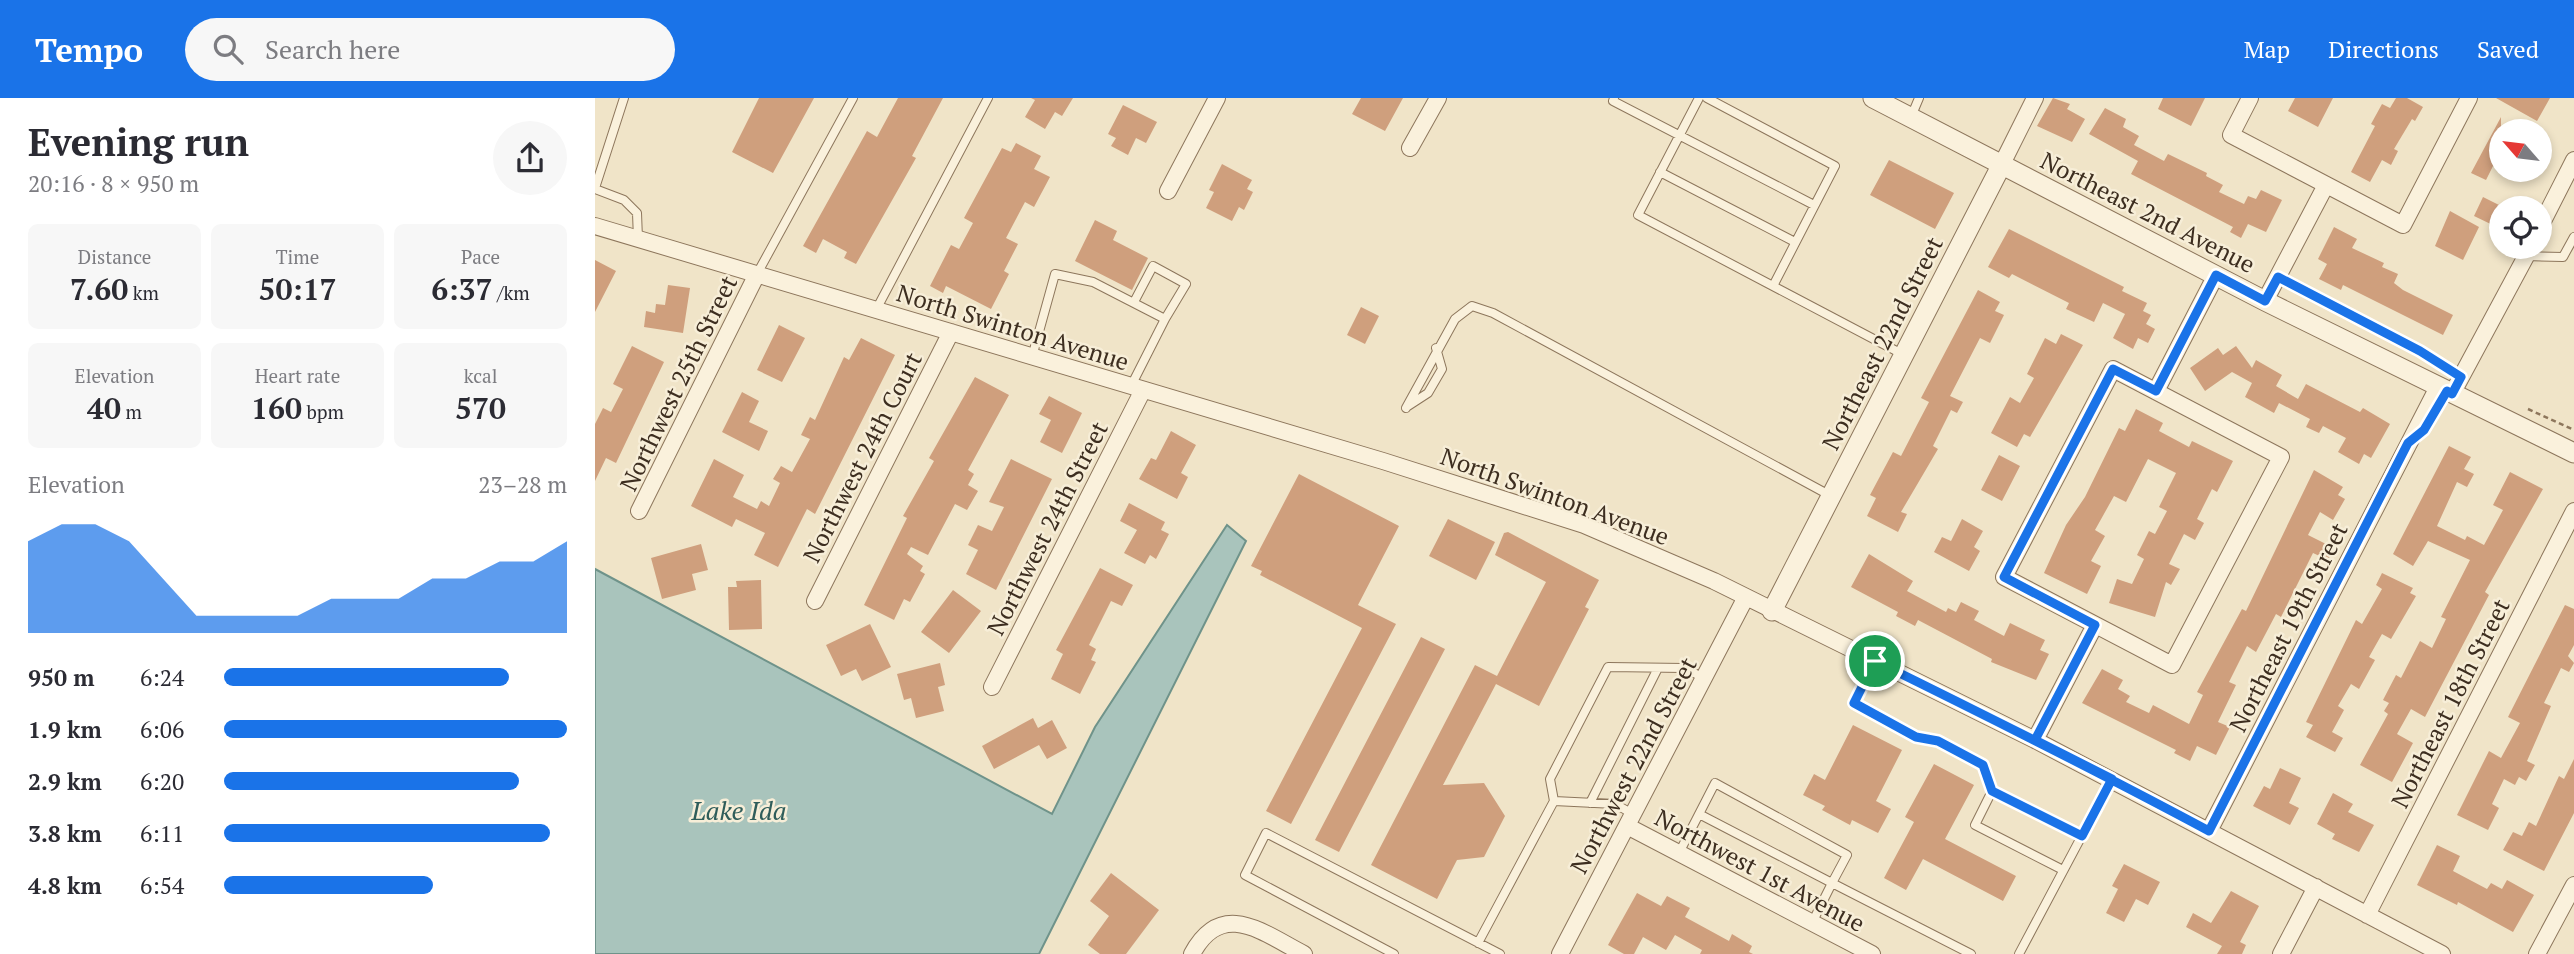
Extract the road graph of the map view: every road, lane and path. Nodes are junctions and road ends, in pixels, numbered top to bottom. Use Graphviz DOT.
graph roads {
  1 [pos="624,98"];
  2 [pos="853,98"];
  3 [pos="988,98"];
  4 [pos="1217,98"];
  5 [pos="1438,98"];
  6 [pos="1614,98"];
  7 [pos="1699,98"];
  8 [pos="1707,98"];
  9 [pos="1873,98"];
  10 [pos="1919,98"];
  11 [pos="2035,98"];
  12 [pos="2250,98"];
  13 [pos="2469,98"];
  14 [pos="1911,117"];
  15 [pos="1680,134"];
  16 [pos="1410,148"];
  17 [pos="2574,160"];
  18 [pos="2002,164"];
  19 [pos="1660,172"];
  20 [pos="2326,185"];
  21 [pos="595,188"];
  22 [pos="1168,191"];
  23 [pos="2552,203"];
  24 [pos="1814,205"];
  25 [pos="595,226"];
  26 [pos="2574,237"];
  27 [pos="638,239"];
  28 [pos="1795,242"];
  29 [pos="2552,255"];
  30 [pos="2523,259"];
  31 [pos="757,274"];
  32 [pos="2216,275"];
  33 [pos="2278,277"];
  34 [pos="1773,286"];
  35 [pos="2265,301"];
  36 [pos="1134,302"];
  37 [pos="876,310"];
  38 [pos="1165,319"];
  39 [pos="951,332"];
  40 [pos="1436,348"];
  41 [pos="1904,355"];
  42 [pos="1032,357"];
  43 [pos="2449,387"];
  44 [pos="1137,388"];
  45 [pos="2156,391"];
  46 [pos="2524,407"];
  47 [pos="2574,430"];
  48 [pos="2574,453"];
  49 [pos="1831,496"];
  50 [pos="639,511"];
  51 [pos="2574,511"];
  52 [pos="1746,597"];
  53 [pos="815,601"];
  54 [pos="1772,611"];
  55 [pos="2095,625"];
  56 [pos="1875,661"];
  57 [pos="1658,668"];
  58 [pos="1704,678"];
  59 [pos="992,687"];
  60 [pos="2035,740"];
  61 [pos="2112,779"];
  62 [pos="1992,791"];
  63 [pos="1554,801"];
  64 [pos="1590,803"];
  65 [pos="1699,814"];
  66 [pos="1630,820"];
  67 [pos="2209,831"];
  68 [pos="2082,836"];
  69 [pos="1679,853"];
  70 [pos="2063,870"];
  71 [pos="1832,883"];
  72 [pos="2574,885"];
  73 [pos="2316,887"];
  74 [pos="2367,915"];
  75 [pos="1812,923"];
  76 [pos="1478,943"];
  77 [pos="1192,954"];
  78 [pos="1304,954"];
  79 [pos="1394,954"];
  80 [pos="1500,954"];
  81 [pos="1560,954"];
  82 [pos="1872,954"];
  83 [pos="1971,954"];
  84 [pos="2019,954"];
  85 [pos="2281,954"];
  86 [pos="2442,954"];
  87 [pos="2537,954"];
  1 -- 21 [label="lane"];
  2 -- 31 [label="lane"];
  3 -- 37 [label="lane"];
  4 -- 22 [label="street"];
  5 -- 16 [label="street"];
  6 -- 15 [label="lane"];
  7 -- 15 [label="lane"];
  8 -- 24 [label="lane"];
  9 -- 14 [label="street, Northeast 2nd Avenue"];
  10 -- 14 [label="lane"];
  11 -- 18 [label="street, Northeast 22nd Street"];
  12 -- 20 [label="street"];
  13 -- 20 [label="street"];
  14 -- 18 [label="street, Northeast 2nd Avenue"];
  15 -- 19 [label="lane"];
  15 -- 24 [label="lane"];
  17 -- 23 [label="street"];
  18 -- 32 [label="street, Northeast 2nd Avenue"];
  18 -- 41 [label="street, Northeast 22nd Street"];
  19 -- 28 [label="lane"];
  19 -- 34 [label="lane"];
  20 -- 33 [label="street"];
  21 -- 27 [label="lane"];
  24 -- 28 [label="lane"];
  25 -- 27 [label="street, North Swinton Avenue"];
  26 -- 29 [label="lane"];
  27 -- 31 [label="street, North Swinton Avenue"];
  28 -- 34 [label="lane"];
  30 -- 43 [label="street, Northeast 19th Street"];
  31 -- 37 [label="street, North Swinton Avenue"];
  31 -- 50 [label="street, Northwest 25th Street"];
  32 -- 35 [label="street, Northeast 2nd Avenue"];
  32 -- 45 [label="street"];
  33 -- 35 [label="street"];
  33 -- 43 [label="path"];
  34 -- 41 [label="lane"];
  35 -- 43 [label="street, Northeast 2nd Avenue"];
  36 -- 38 [label="lane"];
  36 -- 38 [label="lane"];
  36 -- 42 [label="lane"];
  37 -- 39 [label="street, North Swinton Avenue"];
  38 -- 44 [label="lane"];
  39 -- 42 [label="street, North Swinton Avenue"];
  39 -- 53 [label="street, Northwest 24th Court"];
  40 -- 40 [label="lane"];
  40 -- 49 [label="lane"];
  41 -- 49 [label="street, Northeast 22nd Street"];
  42 -- 44 [label="street, North Swinton Avenue"];
  43 -- 48 [label="street, Northeast 2nd Avenue"];
  43 -- 67 [label="street, Northeast 19th Street"];
  44 -- 52 [label="street, North Swinton Avenue"];
  44 -- 59 [label="street, Northwest 24th Street"];
  45 -- 55 [label="street"];
  45 -- 55 [label="street"];
  46 -- 47 [label="path"];
  49 -- 54 [label="street, Northeast 22nd Street"];
  51 -- 74 [label="street, Northeast 18th Street"];
  52 -- 54 [label="street, North Swinton Avenue"];
  52 -- 58 [label="street, Northwest 22nd Street"];
  54 -- 56 [label="street, North Swinton Avenue"];
  55 -- 60 [label="street"];
  56 -- 60 [label="street, North Swinton Avenue"];
  56 -- 62 [label="lane"];
  57 -- 58 [label="lane"];
  57 -- 63 [label="lane"];
  57 -- 64 [label="lane"];
  58 -- 66 [label="street, Northwest 22nd Street"];
  60 -- 61 [label="street, North Swinton Avenue"];
  61 -- 67 [label="street, North Swinton Avenue"];
  61 -- 68 [label="lane"];
  62 -- 68 [label="lane"];
  62 -- 70 [label="lane"];
  63 -- 64 [label="lane"];
  63 -- 76 [label="lane"];
  64 -- 66 [label="lane"];
  65 -- 69 [label="lane"];
  65 -- 71 [label="lane"];
  65 -- 71 [label="lane"];
  66 -- 69 [label="street, Northwest 1st Avenue"];
  66 -- 81 [label="street, Northwest 22nd Street"];
  67 -- 73 [label="street, North Swinton Avenue"];
  68 -- 70 [label="lane"];
  69 -- 75 [label="street, Northwest 1st Avenue"];
  70 -- 84 [label="lane"];
  71 -- 75 [label="lane"];
  71 -- 83 [label="lane"];
  72 -- 87 [label="street"];
  73 -- 74 [label="street, North Swinton Avenue"];
  73 -- 85 [label="street"];
  74 -- 86 [label="street, North Swinton Avenue"];
  75 -- 82 [label="street, Northwest 1st Avenue"];
  76 -- 79 [label="lane"];
  76 -- 80 [label="lane"];
  77 -- 78 [label="street"];
}
